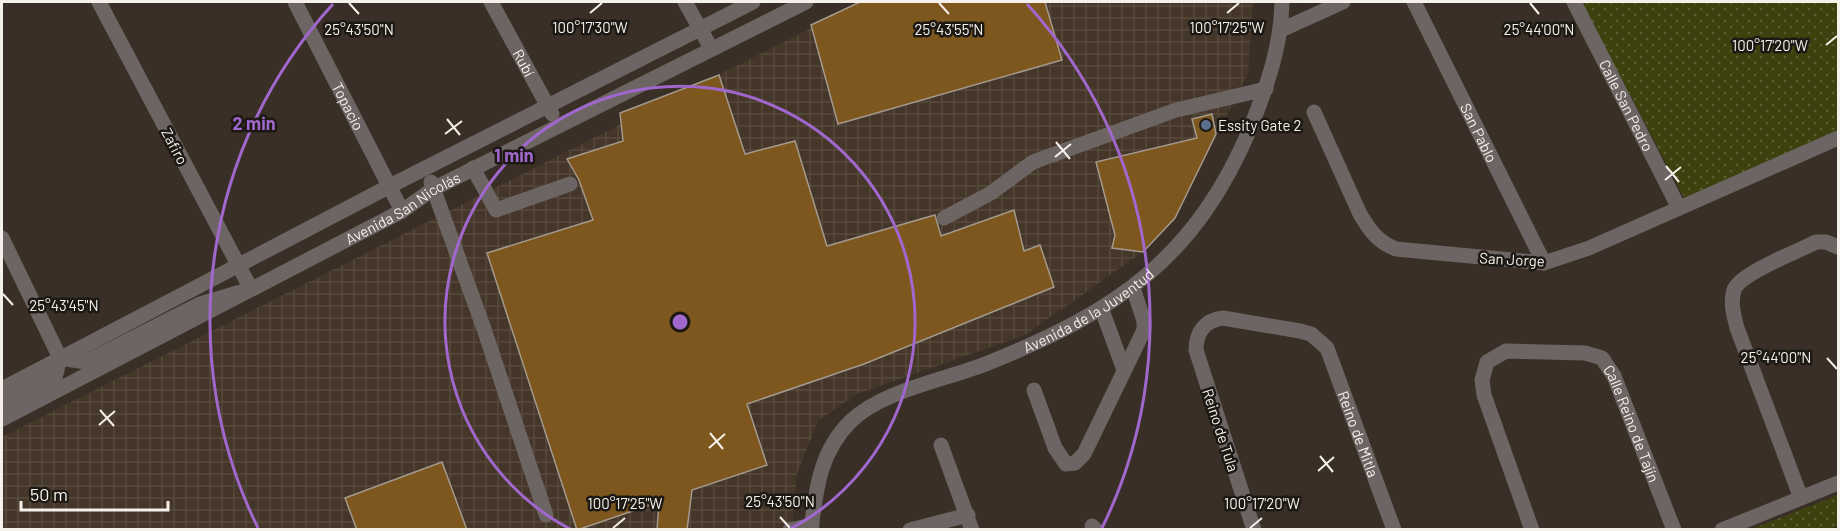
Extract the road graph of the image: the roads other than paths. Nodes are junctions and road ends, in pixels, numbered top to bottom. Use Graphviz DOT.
graph roads {
  1 [pos="99,2"];
  2 [pos="295,2"];
  3 [pos="492,2"];
  4 [pos="685,2"];
  5 [pos="753,2"];
  6 [pos="806,2"];
  7 [pos="1282,2"];
  8 [pos="1343,2"];
  9 [pos="1414,2"];
  10 [pos="1574,2"];
  11 [pos="700,28"];
  12 [pos="1281,30"];
  13 [pos="711,48"];
  14 [pos="1266,89"];
  15 [pos="548,105"];
  16 [pos="1314,112"];
  17 [pos="558,124"];
  18 [pos="1839,138"];
  19 [pos="425,168"];
  20 [pos="473,168"];
  21 [pos="570,184"];
  22 [pos="390,186"];
  23 [pos="433,189"];
  24 [pos="1679,208"];
  25 [pos="402,211"];
  26 [pos="944,218"];
  27 [pos="2,238"];
  28 [pos="1839,247"];
  29 [pos="1544,263"];
  30 [pos="238,265"];
  31 [pos="1133,288"];
  32 [pos="251,290"];
  33 [pos="1102,310"];
  34 [pos="1201,330"];
  35 [pos="60,358"];
  36 [pos="1124,370"];
  37 [pos="2,389"];
  38 [pos="1034,390"];
  39 [pos="2,405"];
  40 [pos="2,419"];
  41 [pos="941,445"];
  42 [pos="1839,483"];
  43 [pos="1801,498"];
  44 [pos="546,515"];
  45 [pos="970,522"];
  46 [pos="811,527"];
  47 [pos="790,530"];
  48 [pos="909,530"];
  49 [pos="1254,530"];
  50 [pos="1394,530"];
  51 [pos="1532,530"];
  52 [pos="1674,530"];
  53 [pos="1722,530"];
  1 -- 30 [label="street, Zafiro"];
  2 -- 22 [label="street, Topacio"];
  3 -- 15 [label="street, Rubí"];
  4 -- 11 [label="street"];
  5 -- 11 [label="street, Avenida San Nicolás"];
  6 -- 13 [label="street, Avenida San Nicolás"];
  7 -- 12 [label="street, Avenida de la Juventud"];
  8 -- 12 [label="street"];
  9 -- 29 [label="street, San Pablo"];
  10 -- 24 [label="street, Calle San Pedro"];
  11 -- 13 [label="street"];
  11 -- 15 [label="street, Avenida San Nicolás"];
  12 -- 14 [label="street, Avenida de la Juventud"];
  13 -- 17 [label="street, Avenida San Nicolás"];
  14 -- 26 [label="street"];
  14 -- 31 [label="street, Avenida de la Juventud"];
  15 -- 17 [label="street, Rubí"];
  15 -- 19 [label="street, Avenida San Nicolás"];
  16 -- 29 [label="street, San Jorge"];
  17 -- 20 [label="street, Avenida San Nicolás"];
  18 -- 24 [label="street, San Jorge"];
  19 -- 22 [label="street, Avenida San Nicolás"];
  19 -- 23 [label="street"];
  20 -- 21 [label="street"];
  20 -- 23 [label="street, Avenida San Nicolás"];
  22 -- 25 [label="street, Topacio"];
  22 -- 30 [label="street, Avenida San Nicolás"];
  23 -- 25 [label="street, Avenida San Nicolás"];
  23 -- 44 [label="street"];
  24 -- 29 [label="street, San Jorge"];
  25 -- 32 [label="street, Avenida San Nicolás"];
  27 -- 35 [label="street"];
  28 -- 43 [label="street"];
  30 -- 32 [label="street, Zafiro"];
  30 -- 35 [label="street, Avenida San Nicolás"];
  31 -- 33 [label="street, Avenida de la Juventud"];
  31 -- 36 [label="street"];
  32 -- 35 [label="street"];
  32 -- 40 [label="street, Avenida San Nicolás"];
  33 -- 36 [label="street"];
  33 -- 46 [label="street, Avenida de la Juventud"];
  34 -- 49 [label="street, Reino de Tula"];
  34 -- 50 [label="street, Reino de Mitla"];
  35 -- 37 [label="street, Avenida San Nicolás"];
  35 -- 39 [label="street"];
  36 -- 38 [label="street"];
  41 -- 45 [label="street"];
  42 -- 43 [label="street"];
  43 -- 53 [label="street"];
  45 -- 48 [label="street"];
  46 -- 47 [label="street"];
  51 -- 52 [label="street, Calle Reino de Tajín"];
}
